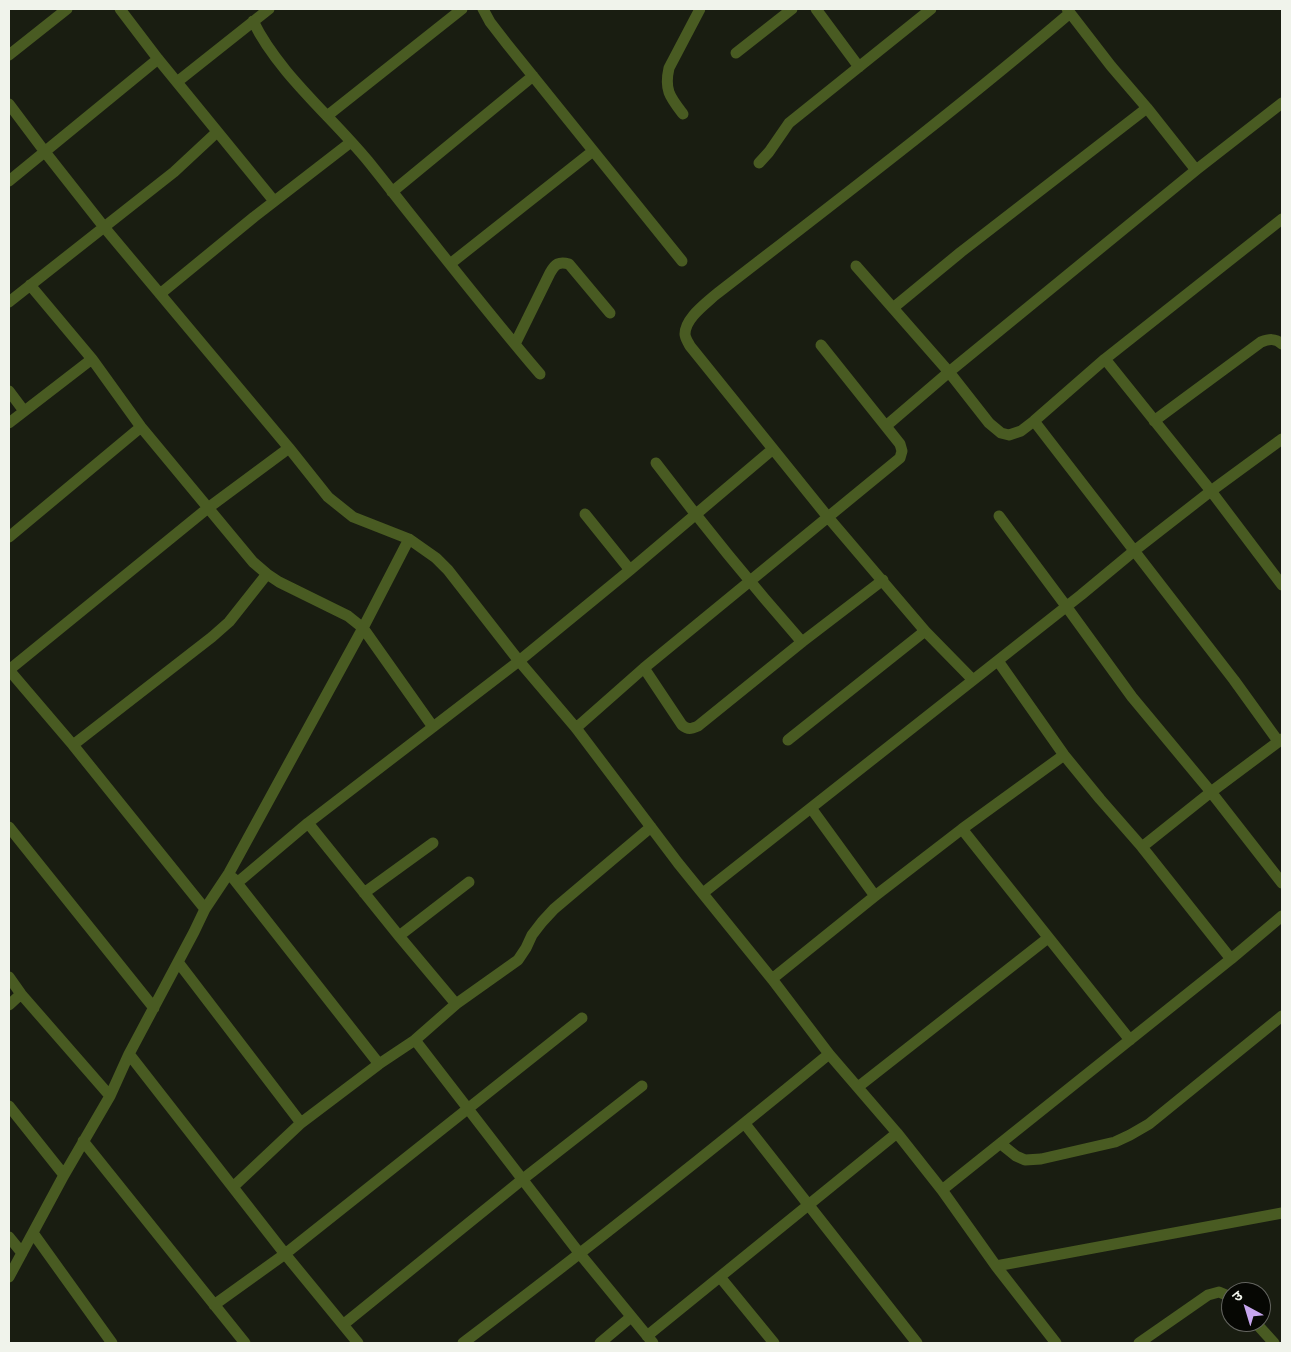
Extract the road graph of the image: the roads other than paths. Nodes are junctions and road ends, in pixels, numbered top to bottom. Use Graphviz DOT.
graph roads {
  1 [pos="67,9"];
  2 [pos="120,9"];
  3 [pos="269,9"];
  4 [pos="462,9"];
  5 [pos="482,9"];
  6 [pos="700,9"];
  7 [pos="792,9"];
  8 [pos="816,9"];
  9 [pos="931,9"];
  10 [pos="1069,11"];
  11 [pos="253,21"];
  12 [pos="736,53"];
  13 [pos="9,55"];
  14 [pos="158,59"];
  15 [pos="859,67"];
  16 [pos="533,76"];
  17 [pos="177,82"];
  18 [pos="1282,103"];
  19 [pos="9,104"];
  20 [pos="1147,108"];
  21 [pos="683,114"];
  22 [pos="327,116"];
  23 [pos="217,132"];
  24 [pos="352,142"];
  25 [pos="592,150"];
  26 [pos="45,152"];
  27 [pos="759,162"];
  28 [pos="1196,170"];
  29 [pos="9,181"];
  30 [pos="392,192"];
  31 [pos="274,201"];
  32 [pos="1282,219"];
  33 [pos="104,227"];
  34 [pos="682,261"];
  35 [pos="450,264"];
  36 [pos="856,266"];
  37 [pos="30,285"];
  38 [pos="160,294"];
  39 [pos="9,302"];
  40 [pos="893,308"];
  41 [pos="610,313"];
  42 [pos="515,344"];
  43 [pos="1282,344"];
  44 [pos="821,345"];
  45 [pos="92,359"];
  46 [pos="1105,359"];
  47 [pos="949,372"];
  48 [pos="540,374"];
  49 [pos="9,391"];
  50 [pos="24,411"];
  51 [pos="1034,421"];
  52 [pos="1154,421"];
  53 [pos="9,423"];
  54 [pos="886,426"];
  55 [pos="141,427"];
  56 [pos="1282,439"];
  57 [pos="289,448"];
  58 [pos="773,449"];
  59 [pos="656,463"];
  60 [pos="1211,491"];
  61 [pos="208,508"];
  62 [pos="585,514"];
  63 [pos="695,515"];
  64 [pos="827,516"];
  65 [pos="999,516"];
  66 [pos="9,537"];
  67 [pos="409,539"];
  68 [pos="1134,551"];
  69 [pos="1282,566"];
  70 [pos="630,570"];
  71 [pos="1272,573"];
  72 [pos="267,574"];
  73 [pos="883,580"];
  74 [pos="749,582"];
  75 [pos="1282,585"];
  76 [pos="1066,606"];
  77 [pos="363,628"];
  78 [pos="925,631"];
  79 [pos="802,642"];
  80 [pos="998,660"];
  81 [pos="518,661"];
  82 [pos="644,668"];
  83 [pos="9,670"];
  84 [pos="973,680"];
  85 [pos="433,726"];
  86 [pos="576,728"];
  87 [pos="788,740"];
  88 [pos="1280,740"];
  89 [pos="73,745"];
  90 [pos="1064,755"];
  91 [pos="1211,792"];
  92 [pos="811,808"];
  93 [pos="308,823"];
  94 [pos="9,827"];
  95 [pos="651,827"];
  96 [pos="962,829"];
  97 [pos="433,843"];
  98 [pos="1142,846"];
  99 [pos="229,872"];
  100 [pos="469,882"];
  101 [pos="237,883"];
  102 [pos="1282,884"];
  103 [pos="364,893"];
  104 [pos="703,893"];
  105 [pos="875,896"];
  106 [pos="205,909"];
  107 [pos="1282,916"];
  108 [pos="399,936"];
  109 [pos="1048,938"];
  110 [pos="1231,959"];
  111 [pos="178,962"];
  112 [pos="9,977"];
  113 [pos="772,979"];
  114 [pos="21,994"];
  115 [pos="456,1004"];
  116 [pos="9,1005"];
  117 [pos="154,1008"];
  118 [pos="1282,1016"];
  119 [pos="582,1018"];
  120 [pos="415,1040"];
  121 [pos="1130,1040"];
  122 [pos="129,1054"];
  123 [pos="828,1054"];
  124 [pos="379,1064"];
  125 [pos="642,1086"];
  126 [pos="858,1087"];
  127 [pos="110,1096"];
  128 [pos="9,1106"];
  129 [pos="470,1109"];
  130 [pos="301,1123"];
  131 [pos="745,1124"];
  132 [pos="897,1133"];
  133 [pos="83,1141"];
  134 [pos="1001,1144"];
  135 [pos="64,1176"];
  136 [pos="523,1179"];
  137 [pos="233,1187"];
  138 [pos="942,1190"];
  139 [pos="809,1205"];
  140 [pos="1282,1212"];
  141 [pos="33,1233"];
  142 [pos="9,1237"];
  143 [pos="22,1253"];
  144 [pos="285,1254"];
  145 [pos="580,1254"];
  146 [pos="996,1266"];
  147 [pos="720,1276"];
  148 [pos="9,1277"];
  149 [pos="1221,1293"];
  150 [pos="214,1305"];
  151 [pos="631,1317"];
  152 [pos="344,1324"];
  153 [pos="1264,1332"];
  154 [pos="650,1340"];
  155 [pos="112,1343"];
  156 [pos="245,1343"];
  157 [pos="358,1343"];
  158 [pos="463,1343"];
  159 [pos="600,1343"];
  160 [pos="774,1343"];
  161 [pos="918,1343"];
  162 [pos="1056,1343"];
  163 [pos="1139,1343"];
  164 [pos="1274,1343"];
  1 -- 13 [label="street"];
  2 -- 14 [label="street"];
  3 -- 11 [label="street"];
  4 -- 22 [label="street"];
  5 -- 16 [label="street"];
  6 -- 21 [label="street"];
  7 -- 12 [label="street"];
  8 -- 15 [label="street"];
  9 -- 15 [label="street"];
  10 -- 20 [label="street"];
  10 -- 58 [label="street"];
  11 -- 17 [label="street"];
  11 -- 22 [label="street"];
  14 -- 17 [label="street"];
  14 -- 26 [label="street"];
  15 -- 27 [label="street"];
  16 -- 25 [label="street"];
  16 -- 30 [label="street"];
  17 -- 23 [label="street"];
  18 -- 28 [label="street"];
  19 -- 26 [label="street"];
  20 -- 28 [label="street"];
  20 -- 40 [label="street"];
  22 -- 24 [label="street"];
  23 -- 31 [label="street"];
  23 -- 33 [label="street"];
  24 -- 30 [label="street"];
  24 -- 31 [label="street"];
  25 -- 34 [label="street"];
  25 -- 35 [label="street"];
  26 -- 29 [label="street"];
  26 -- 33 [label="street"];
  28 -- 47 [label="street"];
  30 -- 35 [label="street"];
  31 -- 38 [label="street"];
  32 -- 46 [label="street"];
  33 -- 37 [label="street"];
  33 -- 38 [label="street"];
  35 -- 42 [label="street"];
  36 -- 40 [label="street"];
  37 -- 39 [label="street"];
  37 -- 45 [label="street"];
  38 -- 57 [label="street"];
  40 -- 47 [label="street"];
  41 -- 42 [label="street"];
  42 -- 48 [label="street"];
  43 -- 52 [label="street"];
  44 -- 54 [label="street"];
  45 -- 50 [label="street"];
  45 -- 55 [label="street"];
  46 -- 51 [label="street"];
  46 -- 52 [label="street"];
  47 -- 51 [label="street"];
  47 -- 54 [label="street"];
  49 -- 50 [label="street"];
  50 -- 53 [label="street"];
  51 -- 68 [label="street"];
  52 -- 60 [label="street"];
  54 -- 64 [label="street"];
  55 -- 61 [label="street"];
  55 -- 66 [label="street"];
  56 -- 60 [label="street"];
  57 -- 61 [label="street"];
  57 -- 67 [label="street"];
  58 -- 63 [label="street"];
  58 -- 64 [label="street"];
  59 -- 63 [label="street"];
  60 -- 68 [label="street"];
  60 -- 71 [label="street"];
  61 -- 72 [label="street"];
  61 -- 83 [label="street"];
  62 -- 70 [label="street"];
  63 -- 70 [label="street"];
  63 -- 74 [label="street"];
  64 -- 73 [label="street"];
  64 -- 74 [label="street"];
  65 -- 76 [label="street"];
  67 -- 77 [label="street"];
  67 -- 81 [label="street"];
  68 -- 76 [label="street"];
  68 -- 88 [label="street"];
  69 -- 71 [label="street"];
  70 -- 81 [label="street"];
  71 -- 75 [label="street"];
  72 -- 77 [label="street"];
  72 -- 89 [label="street"];
  73 -- 78 [label="street"];
  73 -- 79 [label="street"];
  74 -- 79 [label="street"];
  74 -- 82 [label="street"];
  76 -- 80 [label="street"];
  76 -- 91 [label="street"];
  77 -- 85 [label="street"];
  77 -- 99 [label="street"];
  78 -- 84 [label="street"];
  78 -- 87 [label="street"];
  79 -- 82 [label="street"];
  80 -- 84 [label="street"];
  80 -- 90 [label="street"];
  81 -- 85 [label="street"];
  81 -- 86 [label="street"];
  82 -- 86 [label="street"];
  83 -- 89 [label="street"];
  84 -- 92 [label="street"];
  85 -- 93 [label="street"];
  86 -- 95 [label="street"];
  88 -- 91 [label="street"];
  89 -- 106 [label="street"];
  90 -- 96 [label="street"];
  90 -- 98 [label="street"];
  91 -- 98 [label="street"];
  91 -- 102 [label="street"];
  92 -- 104 [label="street"];
  92 -- 105 [label="street"];
  93 -- 101 [label="street"];
  93 -- 103 [label="street"];
  94 -- 117 [label="street"];
  95 -- 104 [label="street"];
  95 -- 115 [label="street"];
  96 -- 105 [label="street"];
  96 -- 109 [label="street"];
  97 -- 103 [label="street"];
  98 -- 110 [label="street"];
  99 -- 101 [label="street"];
  99 -- 106 [label="street"];
  100 -- 108 [label="street"];
  101 -- 124 [label="street"];
  103 -- 108 [label="street"];
  104 -- 113 [label="street"];
  105 -- 113 [label="street"];
  106 -- 111 [label="street"];
  107 -- 110 [label="street"];
  108 -- 115 [label="street"];
  109 -- 121 [label="street"];
  109 -- 126 [label="street"];
  110 -- 121 [label="street"];
  111 -- 117 [label="street"];
  111 -- 130 [label="street"];
  112 -- 114 [label="street"];
  113 -- 123 [label="street"];
  114 -- 116 [label="street"];
  114 -- 127 [label="street"];
  115 -- 120 [label="street"];
  117 -- 122 [label="street"];
  118 -- 134 [label="street"];
  119 -- 129 [label="street"];
  120 -- 124 [label="street"];
  120 -- 129 [label="street"];
  121 -- 134 [label="street"];
  122 -- 127 [label="street"];
  122 -- 137 [label="street"];
  123 -- 126 [label="street"];
  123 -- 131 [label="street"];
  124 -- 130 [label="street"];
  125 -- 136 [label="street"];
  126 -- 132 [label="street"];
  127 -- 133 [label="street"];
  128 -- 135 [label="street"];
  129 -- 136 [label="street"];
  129 -- 144 [label="street"];
  130 -- 137 [label="street"];
  131 -- 139 [label="street"];
  131 -- 145 [label="street"];
  132 -- 138 [label="street"];
  132 -- 139 [label="street"];
  133 -- 135 [label="street"];
  133 -- 150 [label="street"];
  134 -- 138 [label="street"];
  135 -- 141 [label="street"];
  136 -- 145 [label="street"];
  136 -- 152 [label="street"];
  137 -- 144 [label="street"];
  138 -- 146 [label="street"];
  139 -- 147 [label="street"];
  139 -- 161 [label="street"];
  140 -- 146 [label="street"];
  141 -- 143 [label="street"];
  141 -- 155 [label="street"];
  142 -- 143 [label="street"];
  143 -- 148 [label="street"];
  144 -- 150 [label="street"];
  144 -- 152 [label="street"];
  145 -- 151 [label="street"];
  145 -- 158 [label="street"];
  146 -- 162 [label="street"];
  147 -- 154 [label="street"];
  147 -- 160 [label="street"];
  149 -- 163 [label="street"];
  150 -- 156 [label="street"];
  151 -- 154 [label="street"];
  151 -- 159 [label="street"];
  152 -- 157 [label="street"];
  153 -- 164 [label="street"];
}
